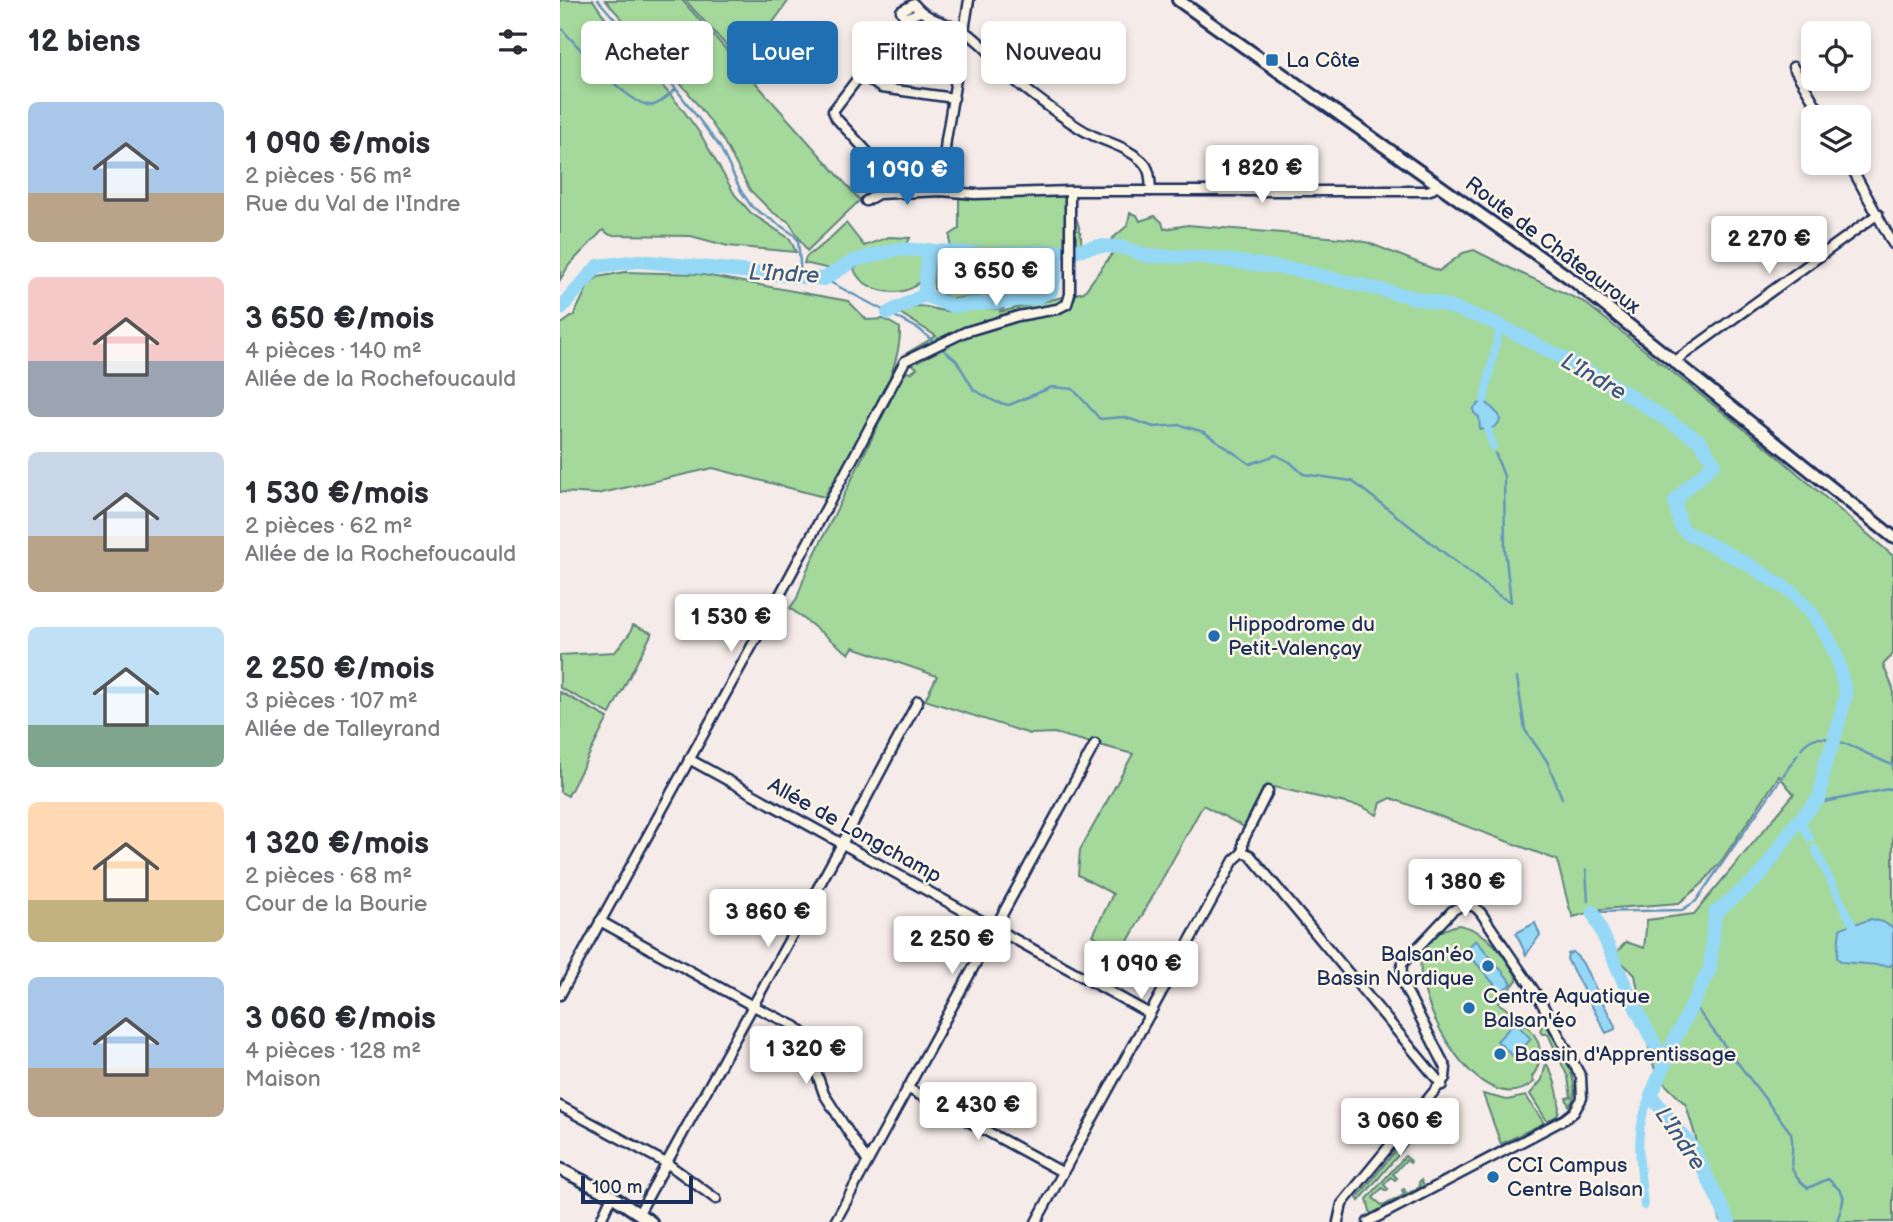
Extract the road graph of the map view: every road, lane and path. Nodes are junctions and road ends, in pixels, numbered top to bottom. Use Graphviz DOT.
graph roads {
  1 [pos="969,0"];
  2 [pos="1178,0"];
  3 [pos="920,12"];
  4 [pos="940,21"];
  5 [pos="966,21"];
  6 [pos="967,34"];
  7 [pos="1793,67"];
  8 [pos="956,84"];
  9 [pos="954,98"];
  10 [pos="1816,105"];
  11 [pos="1856,175"];
  12 [pos="1437,184"];
  13 [pos="940,191"];
  14 [pos="1070,191"];
  15 [pos="1151,191"];
  16 [pos="887,193"];
  17 [pos="866,201"];
  18 [pos="1878,214"];
  19 [pos="1893,244"];
  20 [pos="1675,361"];
  21 [pos="1893,537"];
  22 [pos="918,701"];
  23 [pos="1095,744"];
  24 [pos="689,759"];
  25 [pos="1268,791"];
  26 [pos="842,844"];
  27 [pos="1243,852"];
  28 [pos="600,920"];
  29 [pos="996,928"];
  30 [pos="560,995"];
  31 [pos="753,1006"];
  32 [pos="1150,1014"];
  33 [pos="1442,1084"];
  34 [pos="907,1088"];
  35 [pos="560,1106"];
  36 [pos="867,1161"];
  37 [pos="668,1164"];
  38 [pos="560,1168"];
  39 [pos="1062,1171"];
  40 [pos="612,1196"];
  41 [pos="716,1199"];
  42 [pos="639,1213"];
  43 [pos="600,1222"];
  44 [pos="652,1222"];
  45 [pos="835,1222"];
  46 [pos="1036,1222"];
  47 [pos="1338,1222"];
  48 [pos="1368,1222"];
  1 -- 5 [label="street"];
  2 -- 12 [label="street, Route de Châteauroux"];
  3 -- 4 [label="street"];
  6 -- 15 [label="street"];
  7 -- 10 [label="street"];
  8 -- 9 [label="street"];
  9 -- 13 [label="street"];
  9 -- 16 [label="street"];
  11 -- 18 [label="street"];
  12 -- 15 [label="street"];
  12 -- 20 [label="street, Route de Châteauroux"];
  13 -- 14 [label="street"];
  13 -- 16 [label="street"];
  14 -- 15 [label="street"];
  14 -- 24 [label="street"];
  16 -- 17 [label="street"];
  18 -- 19 [label="street"];
  18 -- 20 [label="street"];
  20 -- 21 [label="street, Route de Châteauroux"];
  22 -- 26 [label="street"];
  23 -- 29 [label="street"];
  24 -- 26 [label="street, Allée de Longchamp"];
  24 -- 28 [label="street"];
  25 -- 27 [label="street"];
  26 -- 29 [label="street, Allée de Longchamp"];
  26 -- 31 [label="street"];
  27 -- 32 [label="street"];
  27 -- 33 [label="street"];
  28 -- 30 [label="street"];
  28 -- 31 [label="street"];
  29 -- 32 [label="street, Allée de Longchamp"];
  29 -- 34 [label="street"];
  31 -- 36 [label="street"];
  31 -- 37 [label="street"];
  32 -- 39 [label="street"];
  33 -- 47 [label="street"];
  33 -- 48 [label="street"];
  34 -- 36 [label="street"];
  34 -- 39 [label="street"];
  35 -- 37 [label="street"];
  36 -- 45 [label="street"];
  37 -- 41 [label="street"];
  37 -- 42 [label="street"];
  38 -- 40 [label="street"];
  39 -- 46 [label="street"];
  40 -- 42 [label="street"];
  40 -- 43 [label="street"];
  42 -- 44 [label="street"];
}
